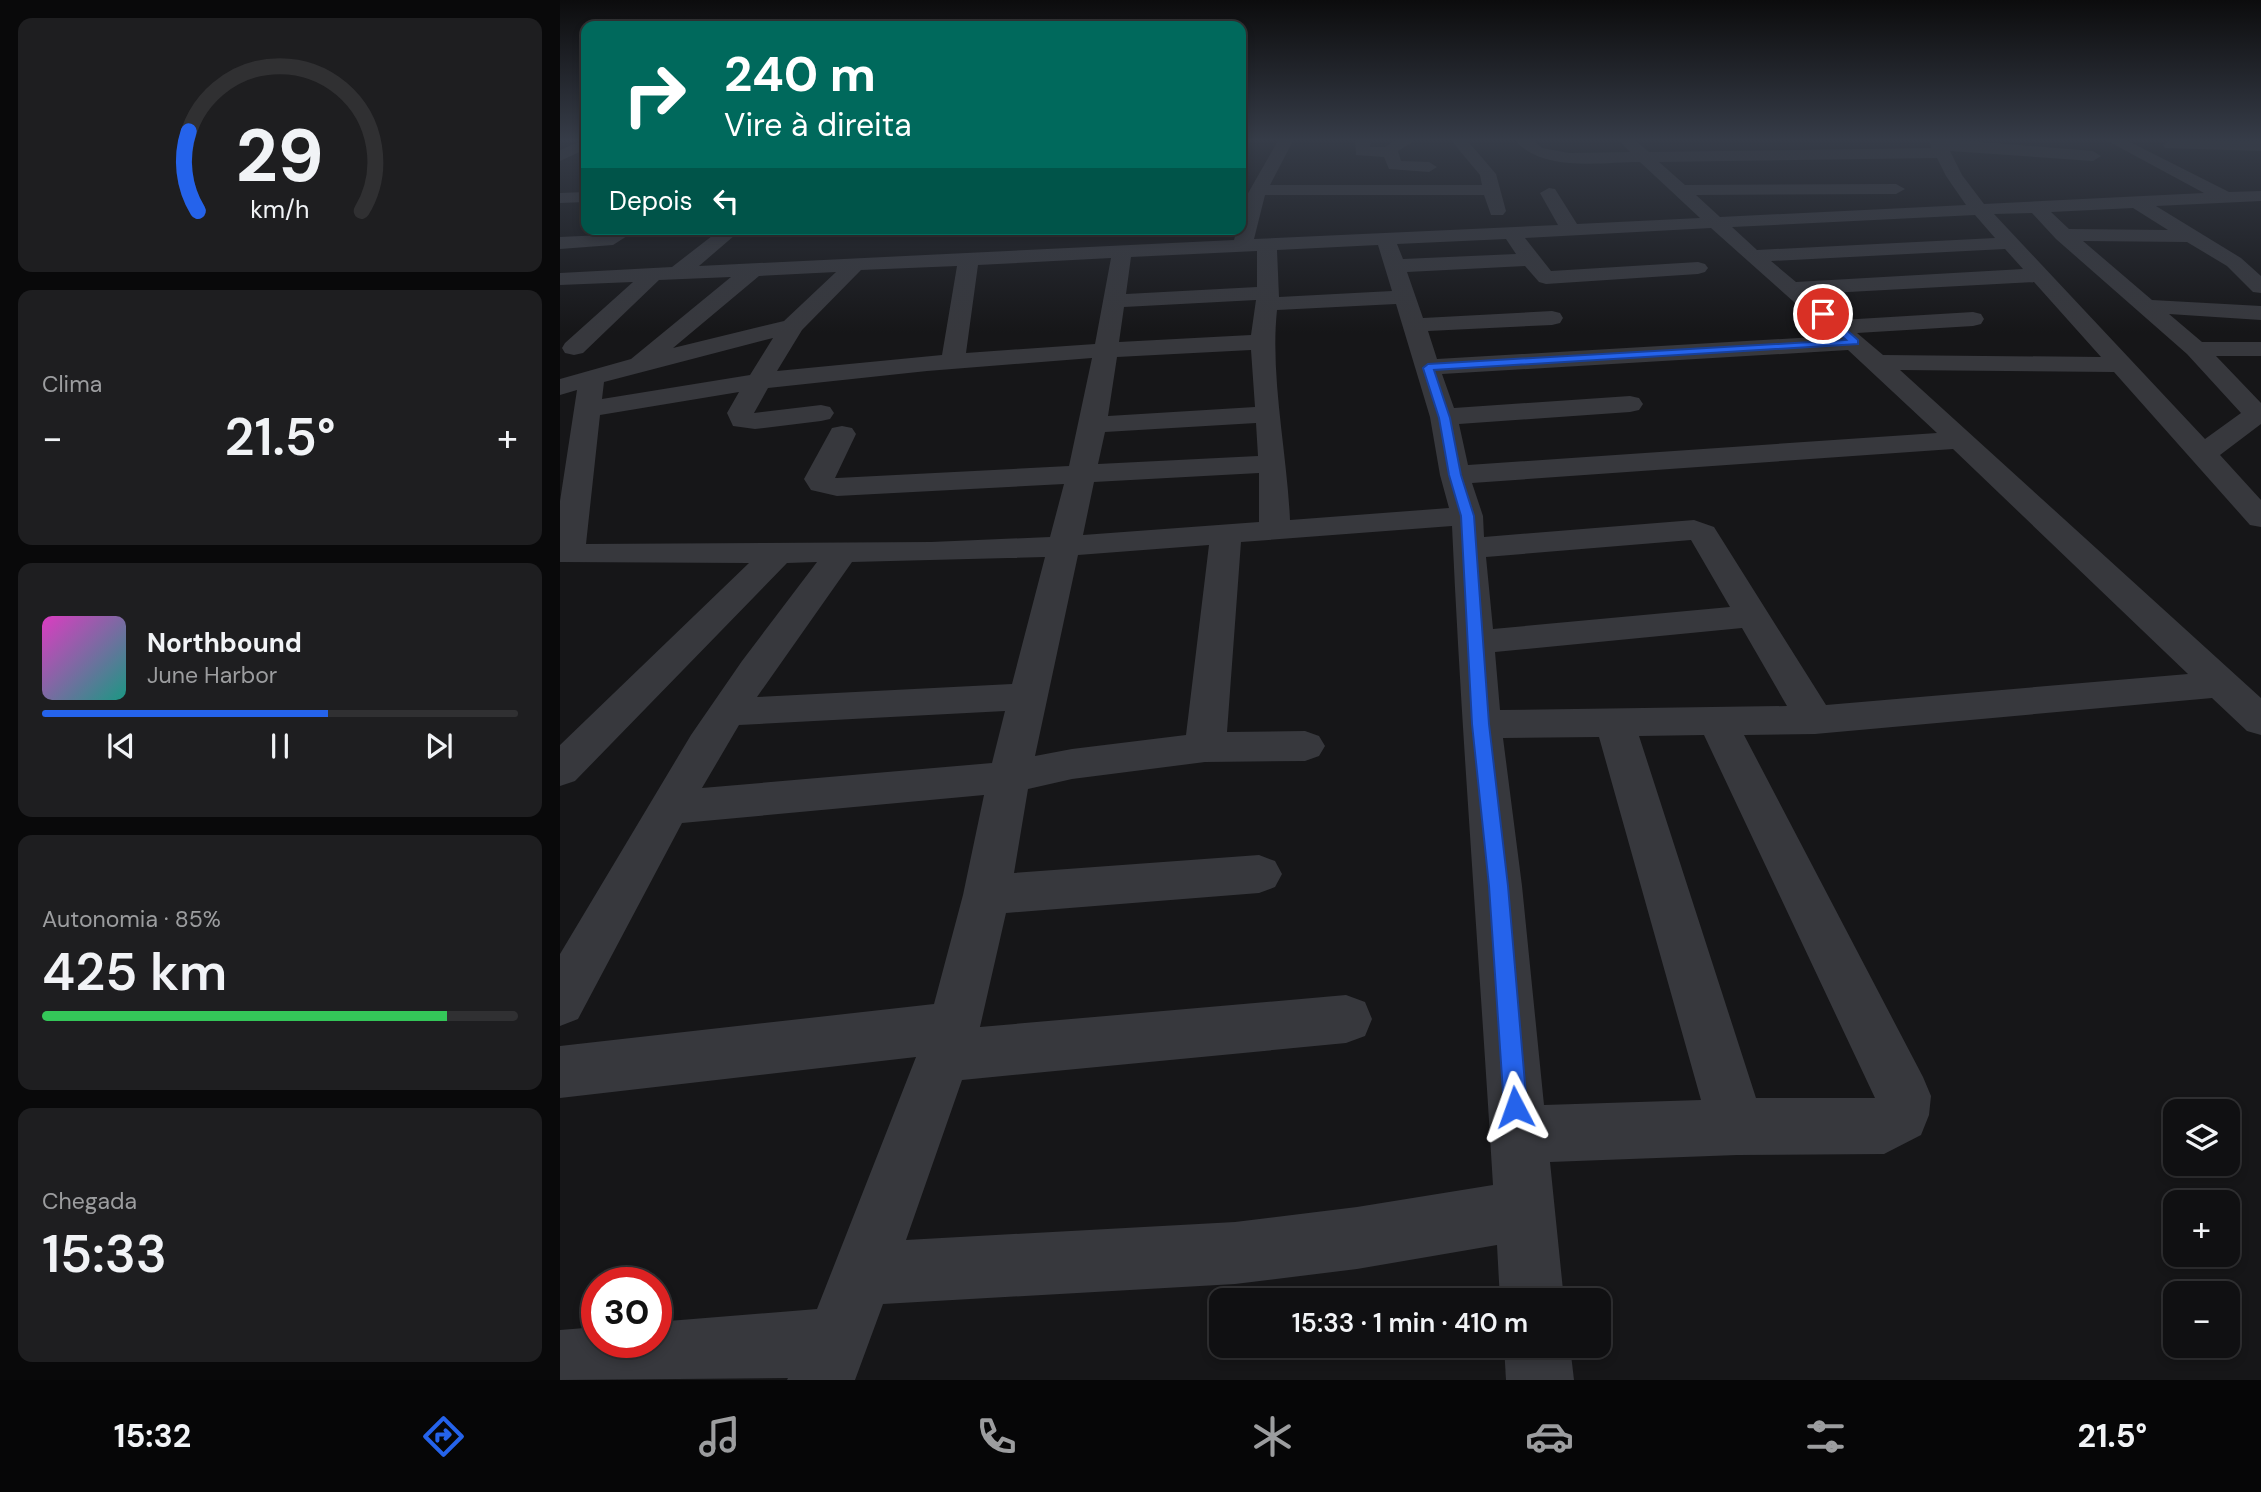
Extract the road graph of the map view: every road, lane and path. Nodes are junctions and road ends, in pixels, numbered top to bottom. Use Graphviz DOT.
graph roads {
  1 [pos="1252,203"];
  2 [pos="1497,203"];
  3 [pos="1555,203"];
  4 [pos="1694,203"];
  5 [pos="1848,203"];
  6 [pos="1973,203"];
  7 [pos="2025,203"];
  8 [pos="2101,203"];
  9 [pos="2138,203"];
  10 [pos="2238,203"];
  11 [pos="2036,206"];
  12 [pos="2261,214"];
  13 [pos="1714,222"];
  14 [pos="1657,226"];
  15 [pos="1571,230"];
  16 [pos="1507,233"];
  17 [pos="618,235"];
  18 [pos="725,235"];
  19 [pos="1041,235"];
  20 [pos="2063,235"];
  21 [pos="2195,236"];
  22 [pos="560,243"];
  23 [pos="2009,243"];
  24 [pos="1255,244"];
  25 [pos="886,246"];
  26 [pos="1122,251"];
  27 [pos="1026,256"];
  28 [pos="1752,256"];
  29 [pos="969,258"];
  30 [pos="1530,260"];
  31 [pos="863,262"];
  32 [pos="755,268"];
  33 [pos="679,272"];
  34 [pos="655,273"];
  35 [pos="2037,275"];
  36 [pos="560,279"];
  37 [pos="1406,285"];
  38 [pos="2261,287"];
  39 [pos="1791,289"];
  40 [pos="2148,306"];
  41 [pos="2261,313"];
  42 [pos="1265,316"];
  43 [pos="1552,318"];
  44 [pos="1973,319"];
  45 [pos="792,326"];
  46 [pos="1109,328"];
  47 [pos="1847,335"];
  48 [pos="574,348"];
  49 [pos="2196,349"];
  50 [pos="2257,351"];
  51 [pos="953,361"];
  52 [pos="1877,362"];
  53 [pos="640,364"];
  54 [pos="2121,365"];
  55 [pos="1428,368"];
  56 [pos="758,382"];
  57 [pos="560,387"];
  58 [pos="591,393"];
  59 [pos="1630,404"];
  60 [pos="821,413"];
  61 [pos="1268,414"];
  62 [pos="1444,418"];
  63 [pos="1093,425"];
  64 [pos="842,434"];
  65 [pos="1961,440"];
  66 [pos="2203,454"];
  67 [pos="1273,464"];
  68 [pos="1082,472"];
  69 [pos="1455,475"];
  70 [pos="2261,518"];
  71 [pos="1275,530"];
  72 [pos="1469,532"];
  73 [pos="1226,534"];
  74 [pos="1064,546"];
  75 [pos="841,554"];
  76 [pos="776,555"];
  77 [pos="564,558"];
  78 [pos="1754,616"];
  79 [pos="1476,642"];
  80 [pos="2221,684"];
  81 [pos="1030,696"];
  82 [pos="727,712"];
  83 [pos="1815,719"];
  84 [pos="1717,721"];
  85 [pos="1615,722"];
  86 [pos="2261,722"];
  87 [pos="1480,724"];
  88 [pos="1305,746"];
  89 [pos="1205,747"];
  90 [pos="560,770"];
  91 [pos="1009,777"];
  92 [pos="669,807"];
  93 [pos="1259,873"];
  94 [pos="987,895"];
  95 [pos="560,1002"];
  96 [pos="1346,1019"];
  97 [pos="948,1041"];
  98 [pos="560,1072"];
  99 [pos="1737,1127"];
  100 [pos="1517,1135"];
  101 [pos="1523,1210"];
  102 [pos="863,1274"];
  103 [pos="1531,1288"];
  104 [pos="1537,1358"];
  105 [pos="828,1360"];
  106 [pos="560,1363"];
  107 [pos="1540,1380"];
  1 -- 24 [label="street"];
  2 -- 16 [label="street"];
  3 -- 15 [label="street"];
  4 -- 13 [label="street"];
  5 -- 13 [label="street"];
  6 -- 23 [label="street"];
  7 -- 11 [label="street"];
  8 -- 11 [label="street"];
  9 -- 21 [label="street"];
  10 -- 12 [label="street"];
  11 -- 20 [label="street"];
  13 -- 14 [label="street"];
  13 -- 28 [label="street"];
  14 -- 15 [label="street"];
  14 -- 30 [label="street"];
  15 -- 16 [label="street"];
  16 -- 30 [label="street"];
  16 -- 37 [label="street"];
  17 -- 22 [label="street"];
  18 -- 33 [label="street"];
  19 -- 27 [label="street"];
  20 -- 21 [label="street"];
  20 -- 40 [label="street"];
  21 -- 38 [label="street"];
  23 -- 28 [label="street"];
  23 -- 35 [label="street"];
  24 -- 26 [label="street"];
  24 -- 37 [label="street"];
  24 -- 42 [label="street"];
  25 -- 31 [label="street"];
  26 -- 27 [label="street"];
  26 -- 46 [label="street"];
  27 -- 29 [label="street"];
  28 -- 39 [label="street"];
  29 -- 31 [label="street"];
  29 -- 51 [label="street"];
  30 -- 37 [label="street"];
  31 -- 32 [label="street"];
  31 -- 45 [label="street"];
  32 -- 33 [label="street"];
  32 -- 53 [label="street"];
  33 -- 34 [label="street"];
  34 -- 36 [label="street"];
  34 -- 48 [label="street"];
  35 -- 39 [label="street"];
  35 -- 54 [label="street"];
  37 -- 42 [label="street"];
  37 -- 43 [label="street"];
  37 -- 55 [label="street"];
  39 -- 47 [label="street"];
  40 -- 41 [label="street"];
  40 -- 49 [label="street"];
  42 -- 46 [label="street"];
  42 -- 46 [label="street"];
  42 -- 61 [label="street"];
  44 -- 47 [label="street"];
  45 -- 53 [label="street"];
  45 -- 56 [label="street"];
  46 -- 51 [label="street"];
  46 -- 63 [label="street"];
  47 -- 52 [label="street"];
  47 -- 55 [label="street"];
  49 -- 50 [label="street"];
  49 -- 66 [label="street"];
  51 -- 56 [label="street"];
  52 -- 54 [label="street"];
  52 -- 65 [label="street"];
  53 -- 58 [label="street"];
  54 -- 66 [label="street"];
  55 -- 62 [label="street"];
  56 -- 58 [label="street"];
  56 -- 60 [label="street"];
  57 -- 58 [label="street"];
  58 -- 77 [label="street"];
  59 -- 62 [label="street"];
  61 -- 63 [label="street"];
  61 -- 67 [label="street"];
  62 -- 69 [label="street"];
  63 -- 68 [label="street"];
  64 -- 68 [label="street"];
  65 -- 69 [label="street"];
  65 -- 80 [label="street"];
  66 -- 70 [label="street"];
  67 -- 68 [label="street"];
  67 -- 71 [label="street"];
  68 -- 74 [label="street"];
  69 -- 72 [label="street"];
  71 -- 72 [label="street"];
  71 -- 73 [label="street"];
  72 -- 78 [label="street"];
  72 -- 79 [label="street"];
  73 -- 74 [label="street"];
  73 -- 89 [label="street"];
  74 -- 75 [label="street"];
  74 -- 81 [label="street"];
  75 -- 76 [label="street"];
  75 -- 82 [label="street"];
  76 -- 77 [label="street"];
  76 -- 90 [label="street"];
  78 -- 79 [label="street"];
  78 -- 83 [label="street"];
  79 -- 87 [label="street"];
  80 -- 83 [label="street"];
  80 -- 86 [label="street"];
  81 -- 82 [label="street"];
  81 -- 91 [label="street"];
  82 -- 92 [label="street"];
  83 -- 84 [label="street"];
  84 -- 85 [label="street"];
  84 -- 99 [label="street"];
  85 -- 87 [label="street"];
  85 -- 99 [label="street"];
  87 -- 100 [label="street"];
  88 -- 89 [label="street"];
  89 -- 91 [label="street"];
  91 -- 92 [label="street"];
  91 -- 94 [label="street"];
  92 -- 95 [label="street"];
  93 -- 94 [label="street"];
  94 -- 97 [label="street"];
  96 -- 97 [label="street"];
  97 -- 98 [label="street"];
  97 -- 102 [label="street"];
  99 -- 100 [label="street"];
  100 -- 101 [label="street"];
  101 -- 102 [label="street"];
  101 -- 103 [label="street"];
  102 -- 105 [label="street"];
  104 -- 107 [label="street"];
  105 -- 106 [label="street"];
}
